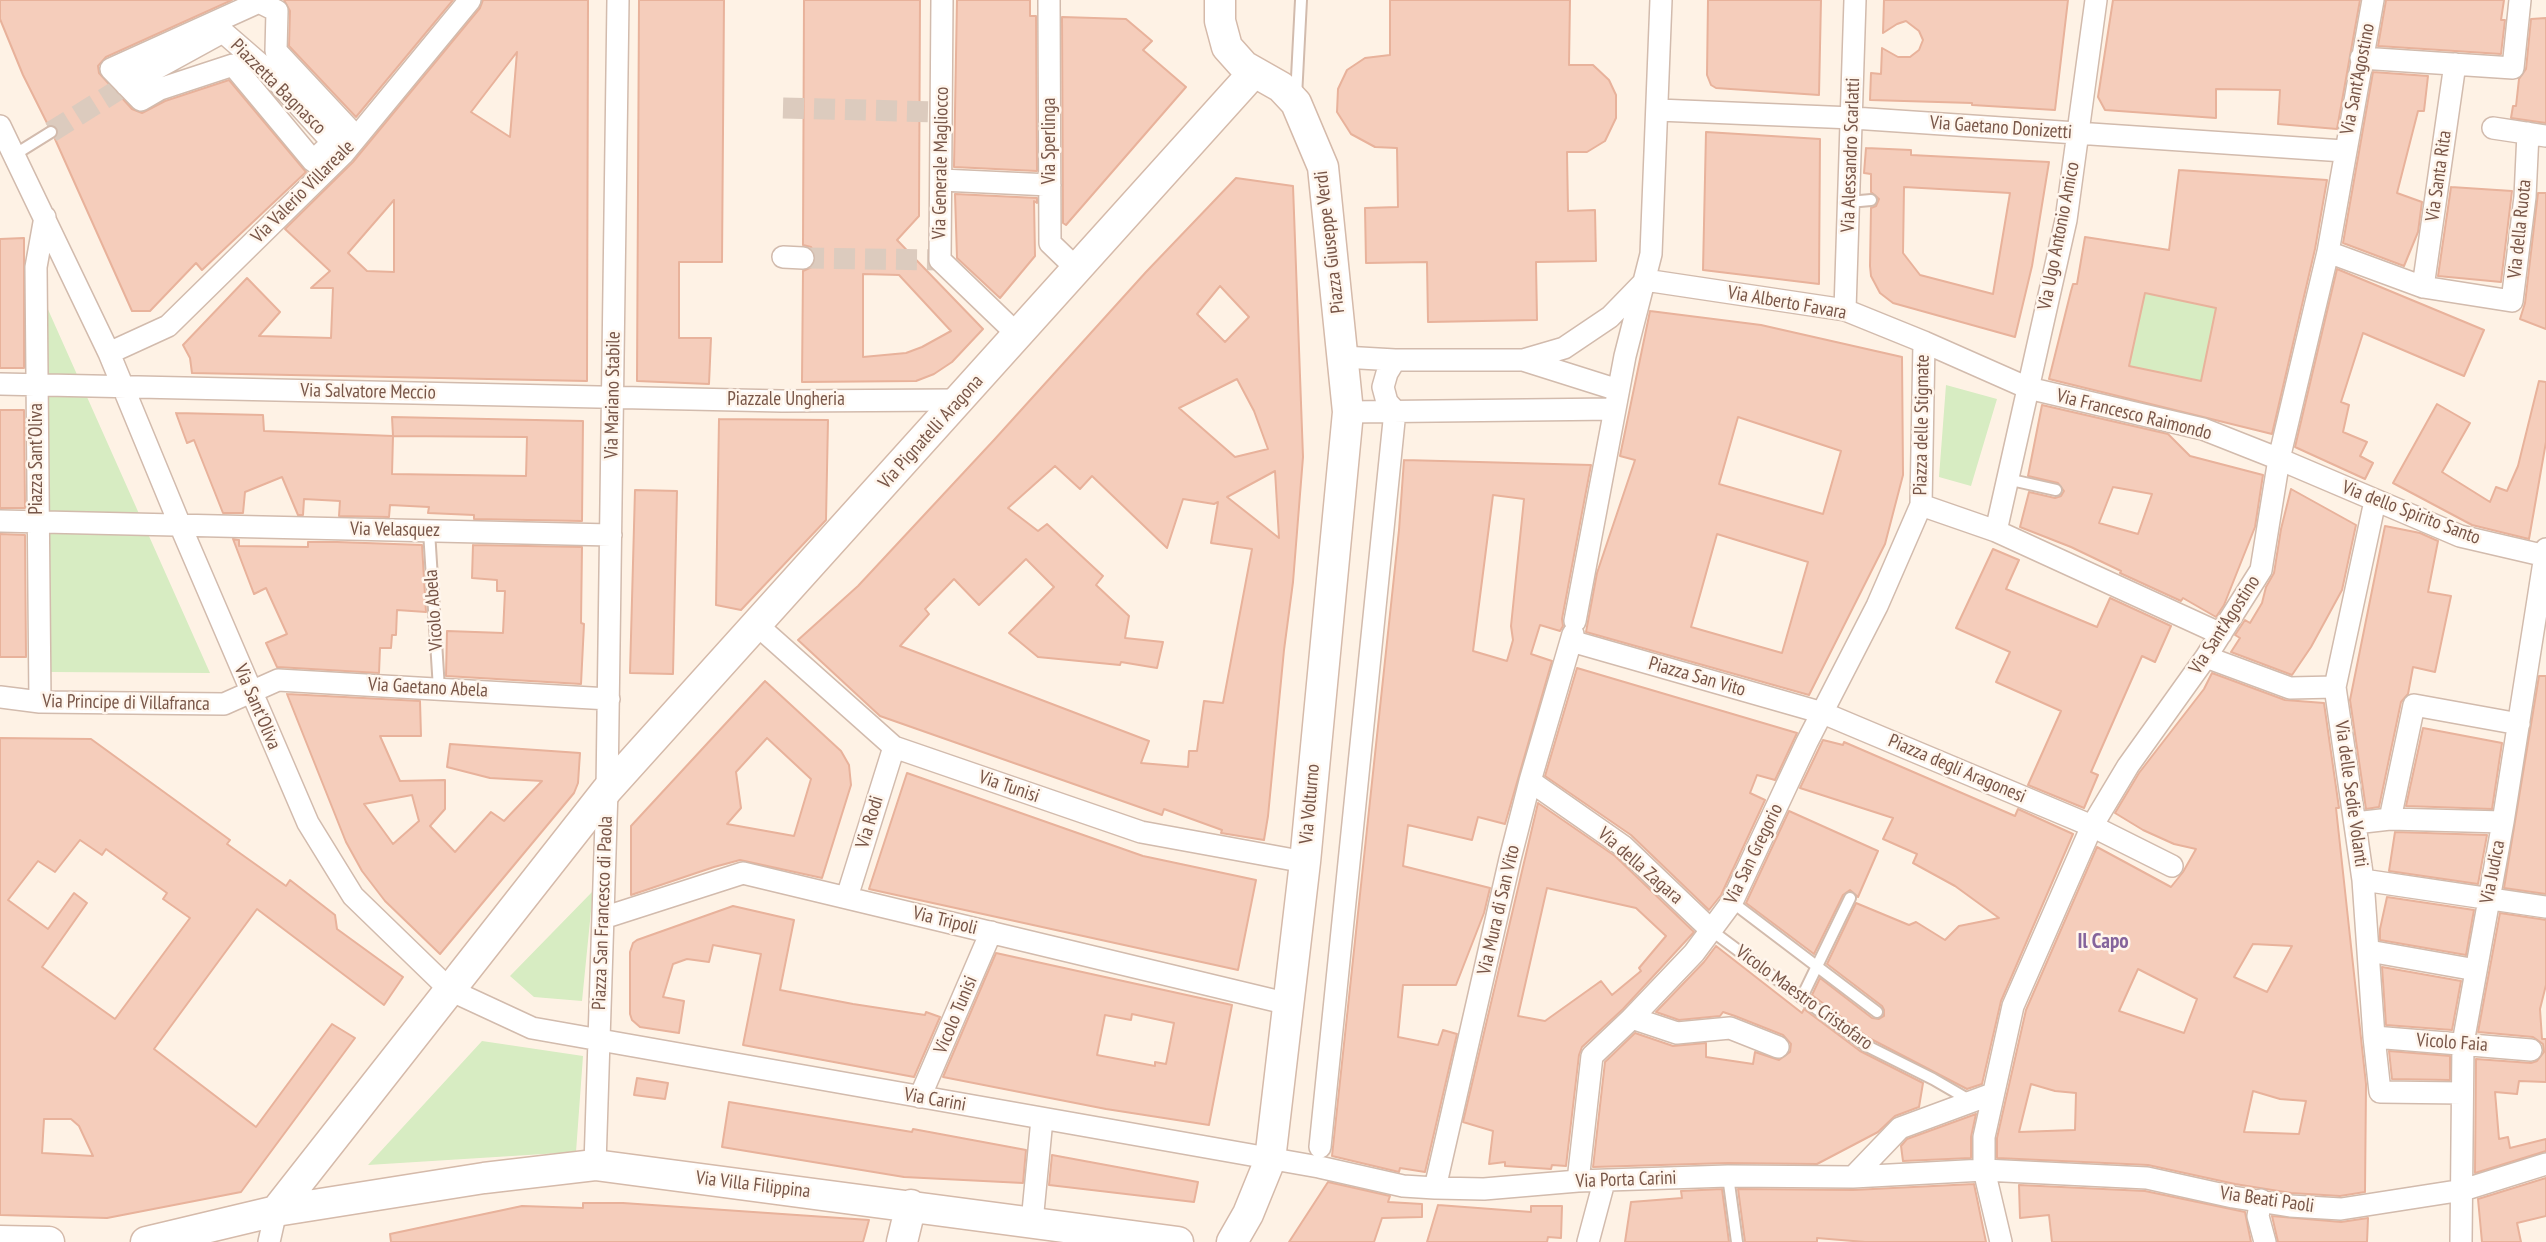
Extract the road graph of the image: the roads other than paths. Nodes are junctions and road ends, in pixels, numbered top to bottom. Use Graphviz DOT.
graph roads {
  1 [pos="470,0"];
  2 [pos="618,0"];
  3 [pos="942,0"];
  4 [pos="1049,0"];
  5 [pos="1220,0"];
  6 [pos="1301,0"];
  7 [pos="1661,0"];
  8 [pos="1856,0"];
  9 [pos="2096,0"];
  10 [pos="2373,0"];
  11 [pos="2520,0"];
  12 [pos="274,5"];
  13 [pos="223,32"];
  14 [pos="2361,58"];
  15 [pos="2455,64"];
  16 [pos="268,71"];
  17 [pos="1254,72"];
  18 [pos="126,85"];
  19 [pos="1296,103"];
  20 [pos="1657,110"];
  21 [pos="1853,118"];
  22 [pos="0,127"];
  23 [pos="2493,128"];
  24 [pos="51,132"];
  25 [pos="2078,133"];
  26 [pos="2537,134"];
  27 [pos="338,148"];
  28 [pos="2344,151"];
  29 [pos="14,155"];
  30 [pos="941,180"];
  31 [pos="1050,185"];
  32 [pos="2536,198"];
  33 [pos="1871,200"];
  34 [pos="1849,202"];
  35 [pos="45,217"];
  36 [pos="2328,252"];
  37 [pos="1077,269"];
  38 [pos="1645,280"];
  39 [pos="2423,287"];
  40 [pos="1845,310"];
  41 [pos="1018,335"];
  42 [pos="1924,342"];
  43 [pos="109,353"];
  44 [pos="1343,357"];
  45 [pos="1523,359"];
  46 [pos="1395,360"];
  47 [pos="0,384"];
  48 [pos="37,386"];
  49 [pos="123,386"];
  50 [pos="2028,388"];
  51 [pos="613,398"];
  52 [pos="959,400"];
  53 [pos="1616,400"];
  54 [pos="1395,411"];
  55 [pos="1348,412"];
  56 [pos="2279,459"];
  57 [pos="2007,479"];
  58 [pos="2056,490"];
  59 [pos="2375,501"];
  60 [pos="1921,505"];
  61 [pos="0,521"];
  62 [pos="38,522"];
  63 [pos="180,525"];
  64 [pos="429,531"];
  65 [pos="1996,531"];
  66 [pos="611,535"];
  67 [pos="2546,554"];
  68 [pos="757,625"];
  69 [pos="1573,632"];
  70 [pos="2221,634"];
  71 [pos="2539,644"];
  72 [pos="2206,657"];
  73 [pos="2334,687"];
  74 [pos="439,689"];
  75 [pos="250,692"];
  76 [pos="0,697"];
  77 [pos="609,699"];
  78 [pos="40,702"];
  79 [pos="1823,713"];
  80 [pos="2518,724"];
  81 [pos="894,747"];
  82 [pos="1530,781"];
  83 [pos="607,790"];
  84 [pos="2390,819"];
  85 [pos="2503,822"];
  86 [pos="2355,823"];
  87 [pos="2092,826"];
  88 [pos="1305,862"];
  89 [pos="2172,866"];
  90 [pos="2363,880"];
  91 [pos="847,897"];
  92 [pos="1850,898"];
  93 [pos="2488,899"];
  94 [pos="1732,902"];
  95 [pos="2546,906"];
  96 [pos="603,918"];
  97 [pos="991,932"];
  98 [pos="1712,932"];
  99 [pos="2369,951"];
  100 [pos="1818,965"];
  101 [pos="2476,970"];
  102 [pos="450,990"];
  103 [pos="1802,998"];
  104 [pos="1289,1004"];
  105 [pos="1877,1012"];
  106 [pos="1632,1018"];
  107 [pos="2374,1037"];
  108 [pos="599,1041"];
  109 [pos="2463,1043"];
  110 [pos="1778,1047"];
  111 [pos="2531,1050"];
  112 [pos="2462,1093"];
  113 [pos="1992,1094"];
  114 [pos="920,1097"];
  115 [pos="1971,1101"];
  116 [pos="1042,1119"];
  117 [pos="1320,1147"];
  118 [pos="1270,1160"];
  119 [pos="2546,1164"];
  120 [pos="595,1165"];
  121 [pos="1984,1170"];
  122 [pos="1728,1175"];
  123 [pos="1853,1177"];
  124 [pos="1578,1181"];
  125 [pos="1604,1182"];
  126 [pos="1435,1188"];
  127 [pos="2463,1190"];
  128 [pos="2261,1200"];
  129 [pos="911,1205"];
  130 [pos="276,1211"];
  131 [pos="1032,1222"];
  132 [pos="1999,1233"];
  133 [pos="1112,1237"];
  134 [pos="0,1241"];
  135 [pos="49,1242"];
  136 [pos="146,1242"];
  137 [pos="269,1242"];
  138 [pos="902,1242"];
  139 [pos="1178,1242"];
  140 [pos="1232,1242"];
  141 [pos="1588,1242"];
  142 [pos="1737,1242"];
  143 [pos="2264,1242"];
  144 [pos="2461,1242"];
  1 -- 27 [label="street, Via Valerio Villareale"];
  2 -- 51 [label="street, Via Mariano Stabile"];
  3 -- 30 [label="street, Via Generale Magliocco"];
  4 -- 31 [label="street, Via Sperlinga"];
  5 -- 17 [label="street, Piazza Giuseppe Verdi"];
  6 -- 19 [label="lane"];
  7 -- 20 [label="street"];
  8 -- 21 [label="street, Via Alessandro Scarlatti"];
  9 -- 25 [label="street, Via Ugo Antonio Amico"];
  10 -- 14 [label="street, Via Sant'Agostino"];
  11 -- 15 [label="street"];
  12 -- 13 [label="street"];
  12 -- 16 [label="street"];
  12 -- 18 [label="street, Piazzetta Bagnasco"];
  12 -- 27 [label="street, Piazzetta Bagnasco"];
  13 -- 16 [label="street, Piazzetta Bagnasco"];
  13 -- 18 [label="street"];
  14 -- 15 [label="street"];
  14 -- 28 [label="street, Via Sant'Agostino"];
  15 -- 39 [label="street, Via Santa Rita"];
  16 -- 27 [label="street, Piazzetta Bagnasco"];
  17 -- 19 [label="street, Piazza Giuseppe Verdi"];
  17 -- 37 [label="street, Via Pignatelli Aragona"];
  18 -- 27 [label="street, Piazzetta Bagnasco"];
  19 -- 44 [label="street, Piazza Giuseppe Verdi"];
  20 -- 21 [label="street, Via Gaetano Donizetti"];
  20 -- 38 [label="street"];
  21 -- 25 [label="street, Via Gaetano Donizetti"];
  21 -- 34 [label="street, Via Alessandro Scarlatti"];
  22 -- 29 [label="street"];
  23 -- 26 [label="street"];
  24 -- 29 [label="lane"];
  25 -- 28 [label="street, Via Gaetano Donizetti"];
  25 -- 50 [label="street, Via Ugo Antonio Amico"];
  26 -- 32 [label="street, Via della Ruota"];
  27 -- 43 [label="street, Via Valerio Villareale"];
  28 -- 36 [label="street, Via Sant'Agostino"];
  29 -- 35 [label="street"];
  30 -- 31 [label="street"];
  30 -- 41 [label="street, Via Generale Magliocco"];
  31 -- 37 [label="street, Via Sperlinga"];
  32 -- 39 [label="street, Via della Ruota"];
  33 -- 34 [label="lane"];
  34 -- 40 [label="street, Via Alessandro Scarlatti"];
  35 -- 43 [label="street"];
  35 -- 48 [label="street, Piazza Sant'Oliva"];
  36 -- 39 [label="street, Via della Ruota"];
  36 -- 56 [label="street, Via Sant'Agostino"];
  37 -- 41 [label="street, Via Pignatelli Aragona"];
  38 -- 40 [label="street, Via Alberto Favara"];
  38 -- 45 [label="street"];
  38 -- 53 [label="street, Via Mura di San Vito"];
  40 -- 42 [label="street, Via Alberto Favara"];
  41 -- 52 [label="street, Via Pignatelli Aragona"];
  42 -- 50 [label="street, Piazza delle Stigmate"];
  42 -- 60 [label="street, Piazza delle Stigmate"];
  43 -- 49 [label="street"];
  44 -- 46 [label="street"];
  44 -- 55 [label="street, Via Volturno"];
  45 -- 46 [label="street"];
  45 -- 53 [label="street"];
  46 -- 54 [label="street"];
  47 -- 48 [label="street, Via Salvatore Meccio"];
  48 -- 49 [label="street, Via Salvatore Meccio"];
  48 -- 62 [label="street, Piazza Sant'Oliva"];
  49 -- 51 [label="street, Via Salvatore Meccio"];
  49 -- 63 [label="street, Via Sant'Oliva"];
  50 -- 56 [label="street, Via Francesco Raimondo"];
  50 -- 57 [label="street"];
  51 -- 52 [label="street, Piazzale Ungheria"];
  51 -- 66 [label="street, Via Mariano Stabile"];
  52 -- 68 [label="street, Via Pignatelli Aragona"];
  53 -- 54 [label="street"];
  53 -- 69 [label="street, Via Mura di San Vito"];
  54 -- 55 [label="street"];
  54 -- 117 [label="street"];
  55 -- 88 [label="street, Via Volturno"];
  56 -- 59 [label="street, Via dello Spirito Santo"];
  56 -- 70 [label="street, Via Sant'Agostino"];
  57 -- 58 [label="lane"];
  57 -- 65 [label="street"];
  59 -- 67 [label="street, Via dello Spirito Santo"];
  59 -- 73 [label="street, Via delle Sedie Volanti"];
  60 -- 65 [label="street, Piazza delle Stigmate"];
  60 -- 79 [label="street, Via San Gregorio"];
  61 -- 62 [label="street, Via Velasquez"];
  62 -- 63 [label="street, Via Velasquez"];
  62 -- 78 [label="street, Piazza Sant'Oliva"];
  63 -- 64 [label="street, Via Velasquez"];
  63 -- 75 [label="street, Via Sant'Oliva"];
  64 -- 66 [label="street, Via Velasquez"];
  64 -- 74 [label="lane, Vicolo Abela"];
  65 -- 70 [label="street"];
  66 -- 77 [label="street, Via Mariano Stabile"];
  67 -- 71 [label="street, Via Judica"];
  68 -- 81 [label="street, Via Tunisi"];
  68 -- 83 [label="street, Via Pignatelli Aragona"];
  69 -- 79 [label="street, Piazza San Vito"];
  69 -- 82 [label="street, Via Mura di San Vito"];
  70 -- 72 [label="street, Via Sant'Agostino"];
  71 -- 80 [label="street, Via Judica"];
  72 -- 73 [label="street"];
  72 -- 87 [label="street, Via Sant'Agostino"];
  73 -- 86 [label="street, Via delle Sedie Volanti"];
  74 -- 75 [label="street, Via Gaetano Abela"];
  74 -- 77 [label="street, Via Gaetano Abela"];
  75 -- 78 [label="street, Via Principe di Villafranca"];
  75 -- 102 [label="street, Via Sant'Oliva"];
  76 -- 78 [label="street, Via Principe di Villafranca"];
  77 -- 83 [label="street, Via Mariano Stabile"];
  79 -- 87 [label="street, Piazza degli Aragonesi"];
  79 -- 94 [label="street, Via San Gregorio"];
  80 -- 84 [label="street"];
  80 -- 85 [label="street, Via Judica"];
  81 -- 88 [label="street, Via Tunisi"];
  81 -- 91 [label="street, Via Rodi"];
  82 -- 98 [label="street, Via della Zagara"];
  82 -- 126 [label="street, Via Mura di San Vito"];
  83 -- 96 [label="street, Piazza San Francesco di Paola"];
  83 -- 102 [label="street, Piazza San Francesco di Paola"];
  84 -- 85 [label="street"];
  84 -- 86 [label="street"];
  85 -- 93 [label="street, Via Judica"];
  86 -- 90 [label="street, Via delle Sedie Volanti"];
  87 -- 89 [label="street, Piazza degli Aragonesi"];
  87 -- 113 [label="street, Via Sant'Agostino"];
  88 -- 104 [label="street, Via Volturno"];
  90 -- 93 [label="street"];
  90 -- 99 [label="street, Via delle Sedie Volanti"];
  91 -- 96 [label="street, Via Tripoli"];
  91 -- 97 [label="street, Via Tripoli"];
  92 -- 100 [label="lane"];
  93 -- 95 [label="street"];
  93 -- 101 [label="street, Via Judica"];
  94 -- 98 [label="street, Via San Gregorio"];
  94 -- 100 [label="lane"];
  96 -- 108 [label="street, Piazza San Francesco di Paola"];
  97 -- 104 [label="street, Via Tripoli"];
  97 -- 114 [label="street, Vicolo Tunisi"];
  98 -- 103 [label="lane, Vicolo Maestro Cristofaro"];
  98 -- 106 [label="street, Via San Gregorio"];
  99 -- 101 [label="street"];
  99 -- 107 [label="street, Via delle Sedie Volanti"];
  100 -- 103 [label="lane"];
  100 -- 105 [label="lane"];
  101 -- 109 [label="street, Via Judica"];
  102 -- 108 [label="street, Via Sant'Oliva"];
  102 -- 130 [label="street, Piazza San Francesco di Paola"];
  103 -- 115 [label="lane, Vicolo Maestro Cristofaro"];
  104 -- 118 [label="street, Via Volturno"];
  106 -- 110 [label="street"];
  106 -- 124 [label="street, Via San Gregorio"];
  107 -- 109 [label="street, Vicolo Faia"];
  107 -- 112 [label="street, Via delle Sedie Volanti"];
  108 -- 114 [label="street, Via Carini"];
  108 -- 120 [label="street, Piazza San Francesco di Paola"];
  109 -- 111 [label="street, Vicolo Faia"];
  109 -- 112 [label="street, Via Judica"];
  112 -- 127 [label="street, Via Judica"];
  113 -- 115 [label="street"];
  113 -- 121 [label="street, Via Sant'Agostino"];
  114 -- 116 [label="street, Via Carini"];
  115 -- 123 [label="street"];
  116 -- 118 [label="street, Via Carini"];
  116 -- 131 [label="street"];
  118 -- 126 [label="street, Via Porta Carini"];
  118 -- 140 [label="street, Via Volturno"];
  119 -- 127 [label="street, Via Beati Paoli"];
  120 -- 129 [label="street, Via Villa Filippina"];
  120 -- 130 [label="street"];
  121 -- 123 [label="street, Via Porta Carini"];
  121 -- 128 [label="street, Via Beati Paoli"];
  121 -- 132 [label="street, Via Sant'Agostino"];
  122 -- 123 [label="street, Via Porta Carini"];
  122 -- 125 [label="street, Via Porta Carini"];
  122 -- 142 [label="lane"];
  124 -- 125 [label="street, Via Porta Carini"];
  124 -- 126 [label="street, Via Porta Carini"];
  125 -- 141 [label="street"];
  127 -- 128 [label="street, Via Beati Paoli"];
  127 -- 144 [label="street, Via Judica"];
  128 -- 143 [label="street"];
  129 -- 131 [label="street, Via Villa Filippina"];
  129 -- 138 [label="street"];
  130 -- 136 [label="street"];
  130 -- 137 [label="street"];
  131 -- 133 [label="street, Via Villa Filippina"];
  133 -- 139 [label="street, Via Villa Filippina"];
  134 -- 135 [label="street"];
}
